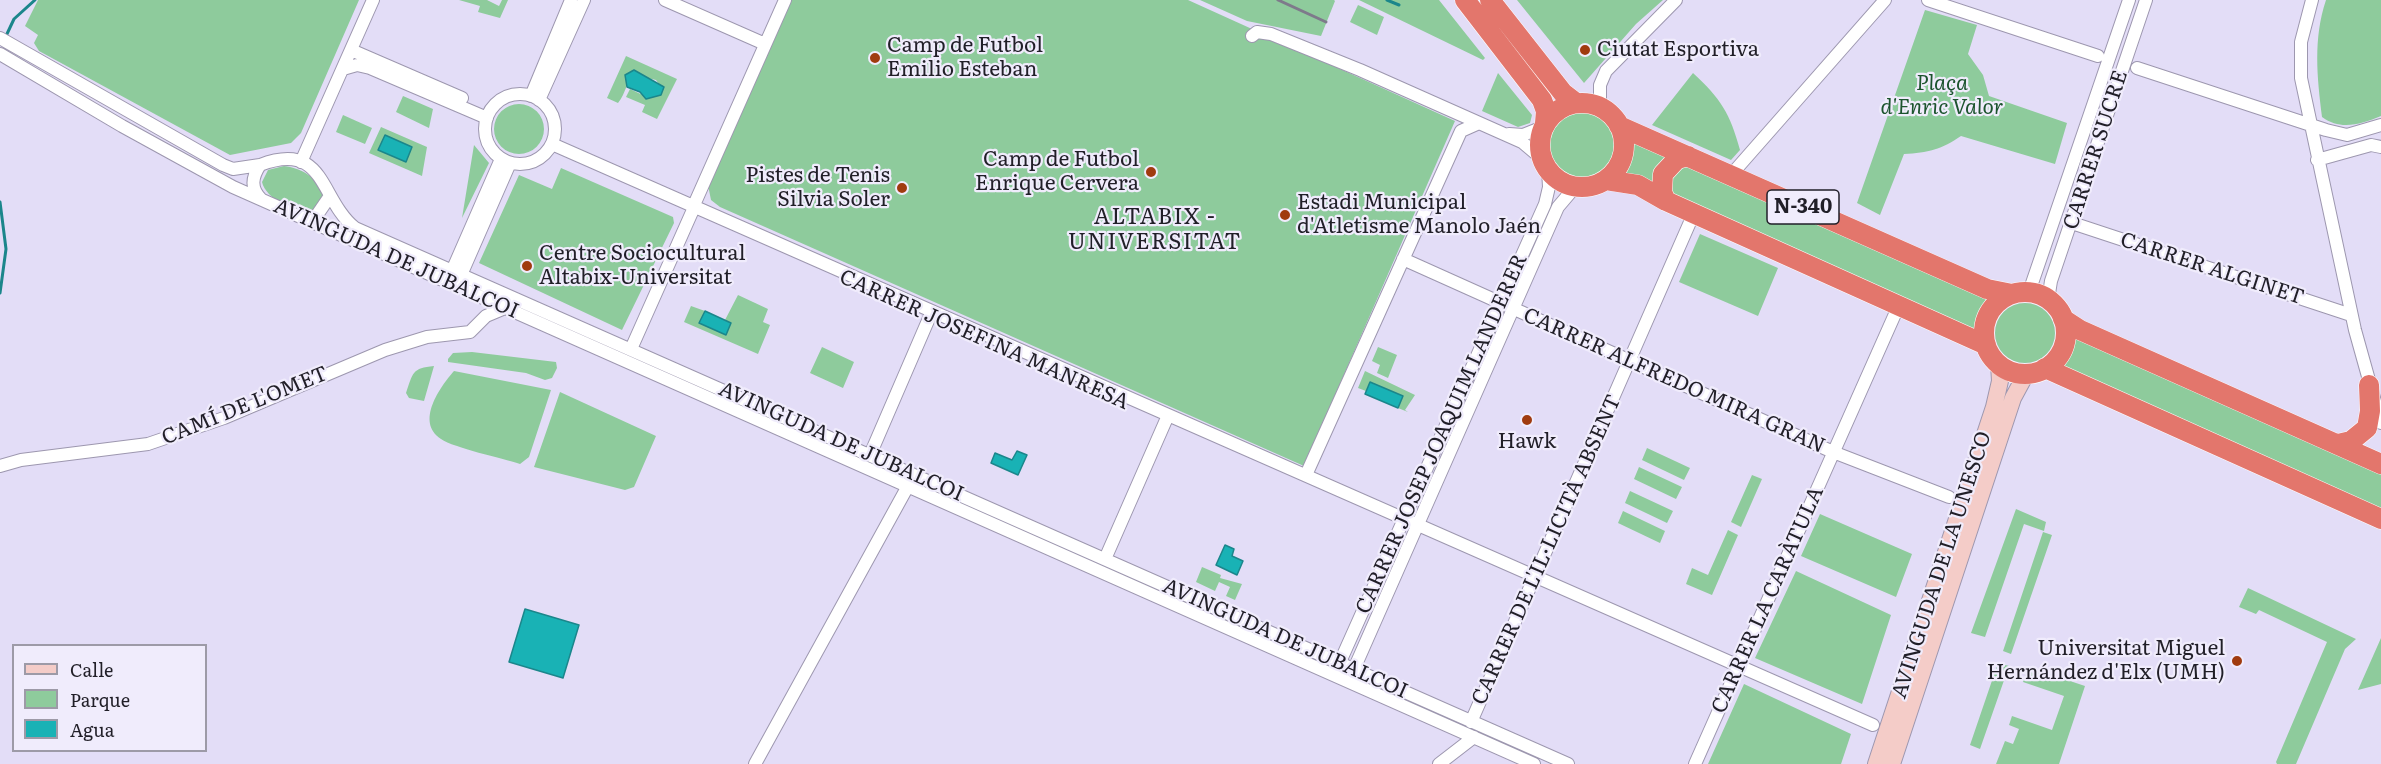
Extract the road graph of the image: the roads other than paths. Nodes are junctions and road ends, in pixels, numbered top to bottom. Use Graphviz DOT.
graph roads {
  1 [pos="374,0"];
  2 [pos="571,0"];
  3 [pos="584,0"];
  4 [pos="664,0"];
  5 [pos="785,0"];
  6 [pos="1465,0"];
  7 [pos="1490,0"];
  8 [pos="1676,0"];
  9 [pos="1885,0"];
  10 [pos="1928,0"];
  11 [pos="2129,0"];
  12 [pos="2146,0"];
  13 [pos="2312,0"];
  14 [pos="358,35"];
  15 [pos="1252,36"];
  16 [pos="0,38"];
  17 [pos="765,44"];
  18 [pos="351,50"];
  19 [pos="0,54"];
  20 [pos="2098,56"];
  21 [pos="374,60"];
  22 [pos="2137,68"];
  23 [pos="343,69"];
  24 [pos="535,98"];
  25 [pos="1576,103"];
  26 [pos="1600,107"];
  27 [pos="1458,113"];
  28 [pos="488,115"];
  29 [pos="1544,125"];
  30 [pos="2313,125"];
  31 [pos="2381,125"];
  32 [pos="1484,126"];
  33 [pos="1619,126"];
  34 [pos="1461,131"];
  35 [pos="2381,147"];
  36 [pos="550,148"];
  37 [pos="1688,156"];
  38 [pos="2317,160"];
  39 [pos="506,161"];
  40 [pos="301,162"];
  41 [pos="1544,164"];
  42 [pos="260,165"];
  43 [pos="1731,175"];
  44 [pos="1606,180"];
  45 [pos="1575,187"];
  46 [pos="330,196"];
  47 [pos="261,199"];
  48 [pos="1666,201"];
  49 [pos="693,209"];
  50 [pos="1694,213"];
  51 [pos="307,220"];
  52 [pos="2072,223"];
  53 [pos="1403,259"];
  54 [pos="457,273"];
  55 [pos="2020,293"];
  56 [pos="474,294"];
  57 [pos="2049,300"];
  58 [pos="1507,305"];
  59 [pos="1899,305"];
  60 [pos="505,308"];
  61 [pos="2351,315"];
  62 [pos="930,316"];
  63 [pos="2063,319"];
  64 [pos="481,321"];
  65 [pos="1986,345"];
  66 [pos="631,349"];
  67 [pos="1631,361"];
  68 [pos="1999,364"];
  69 [pos="2045,368"];
  70 [pos="2026,374"];
  71 [pos="2369,385"];
  72 [pos="1166,420"];
  73 [pos="2381,423"];
  74 [pos="2338,444"];
  75 [pos="1833,452"];
  76 [pos="870,455"];
  77 [pos="2381,464"];
  78 [pos="0,466"];
  79 [pos="1306,475"];
  80 [pos="908,486"];
  81 [pos="1949,496"];
  82 [pos="2381,519"];
  83 [pos="1404,521"];
  84 [pos="1420,525"];
  85 [pos="1105,559"];
  86 [pos="1533,575"];
  87 [pos="1340,662"];
  88 [pos="1739,665"];
  89 [pos="1354,669"];
  90 [pos="1471,722"];
  91 [pos="1873,725"];
  92 [pos="1474,737"];
  93 [pos="755,764"];
  94 [pos="1439,764"];
  95 [pos="1534,764"];
  96 [pos="1568,764"];
  97 [pos="1695,764"];
  98 [pos="1876,764"];
  99 [pos="1892,764"];
  1 -- 14 [label="street"];
  2 -- 24 [label="street"];
  3 -- 24 [label="street"];
  4 -- 17 [label="street"];
  5 -- 17 [label="street"];
  6 -- 29 [label="highway"];
  7 -- 25 [label="highway"];
  8 -- 26 [label="street"];
  9 -- 43 [label="street"];
  10 -- 20 [label="street"];
  11 -- 55 [label="street, CARRER SUCRE"];
  12 -- 52 [label="street, CARRER SUCRE"];
  13 -- 30 [label="street"];
  14 -- 18 [label="street"];
  14 -- 21 [label="street"];
  15 -- 27 [label="street"];
  16 -- 42 [label="street"];
  17 -- 49 [label="street"];
  18 -- 21 [label="street"];
  18 -- 23 [label="street"];
  19 -- 47 [label="street"];
  21 -- 28 [label="street"];
  22 -- 30 [label="street"];
  23 -- 28 [label="street"];
  23 -- 40 [label="street"];
  24 -- 28 [label="street"];
  24 -- 36 [label="street"];
  25 -- 26 [label="highway"];
  25 -- 29 [label="highway"];
  26 -- 33 [label="highway, N-340"];
  27 -- 32 [label="street"];
  27 -- 34 [label="street"];
  28 -- 39 [label="street"];
  29 -- 32 [label="street"];
  29 -- 41 [label="highway"];
  30 -- 31 [label="street"];
  30 -- 38 [label="street"];
  32 -- 34 [label="street"];
  32 -- 41 [label="street"];
  33 -- 37 [label="highway, N-340"];
  33 -- 44 [label="highway"];
  34 -- 53 [label="street"];
  35 -- 38 [label="street"];
  36 -- 39 [label="street"];
  36 -- 49 [label="street, CARRER JOSEFINA MANRESA"];
  37 -- 43 [label="highway, N-340"];
  37 -- 48 [label="highway"];
  38 -- 61 [label="street"];
  39 -- 54 [label="street"];
  40 -- 42 [label="street"];
  40 -- 46 [label="street, AVINGUDA DE JUBALCOI"];
  41 -- 45 [label="highway"];
  41 -- 58 [label="street, CARRER JOSEP JOAQUIM LANDERER"];
  42 -- 47 [label="street, AVINGUDA DE JUBALCOI"];
  43 -- 55 [label="highway, N-340"];
  44 -- 45 [label="highway, N-340"];
  44 -- 48 [label="highway, N-340"];
  45 -- 58 [label="street, CARRER JOSEP JOAQUIM LANDERER"];
  46 -- 51 [label="street"];
  46 -- 54 [label="street, AVINGUDA DE JUBALCOI"];
  47 -- 51 [label="street, AVINGUDA DE JUBALCOI"];
  48 -- 50 [label="highway, N-340"];
  49 -- 62 [label="street, CARRER JOSEFINA MANRESA"];
  49 -- 66 [label="street"];
  49 -- 79 [label="street, CARRER JOSEFINA MANRESA"];
  50 -- 59 [label="highway, N-340"];
  50 -- 67 [label="street, CARRER DE L'IL·LICITÀ ABSENT"];
  51 -- 56 [label="street, AVINGUDA DE JUBALCOI"];
  52 -- 57 [label="street, CARRER SUCRE"];
  52 -- 61 [label="street, CARRER ALGINET"];
  53 -- 58 [label="street, CARRER ALFREDO MIRA GRAN"];
  53 -- 79 [label="street"];
  54 -- 66 [label="street, AVINGUDA DE JUBALCOI"];
  55 -- 57 [label="highway, N-340"];
  55 -- 65 [label="highway"];
  56 -- 60 [label="street, AVINGUDA DE JUBALCOI"];
  56 -- 64 [label="street"];
  57 -- 63 [label="highway"];
  58 -- 67 [label="street, CARRER ALFREDO MIRA GRAN"];
  58 -- 83 [label="street, CARRER JOSEP JOAQUIM LANDERER"];
  58 -- 84 [label="street, CARRER JOSEP JOAQUIM LANDERER"];
  59 -- 65 [label="highway, N-340"];
  59 -- 75 [label="street, CARRER LA CARÀTULA"];
  60 -- 64 [label="street, CAMÍ DE L'OMET"];
  60 -- 80 [label="street, AVINGUDA DE JUBALCOI"];
  61 -- 71 [label="street"];
  62 -- 72 [label="street, CARRER JOSEFINA MANRESA"];
  62 -- 76 [label="street"];
  63 -- 69 [label="highway"];
  63 -- 74 [label="highway"];
  64 -- 78 [label="street, CAMÍ DE L'OMET"];
  65 -- 68 [label="highway"];
  66 -- 76 [label="street, AVINGUDA DE JUBALCOI"];
  67 -- 75 [label="street, CARRER ALFREDO MIRA GRAN"];
  67 -- 86 [label="street, CARRER DE L'IL·LICITÀ ABSENT"];
  68 -- 70 [label="highway"];
  68 -- 98 [label="main road, AVINGUDA DE LA UNESCO"];
  69 -- 70 [label="highway"];
  69 -- 82 [label="highway"];
  70 -- 99 [label="main road, AVINGUDA DE LA UNESCO"];
  71 -- 73 [label="street"];
  71 -- 74 [label="highway"];
  72 -- 83 [label="street, CARRER JOSEFINA MANRESA"];
  72 -- 85 [label="street"];
  74 -- 77 [label="highway"];
  75 -- 81 [label="street, CARRER ALFREDO MIRA GRAN"];
  75 -- 88 [label="street, CARRER LA CARÀTULA"];
  76 -- 85 [label="street, AVINGUDA DE JUBALCOI"];
  79 -- 83 [label="street, CARRER JOSEFINA MANRESA"];
  80 -- 92 [label="street, AVINGUDA DE JUBALCOI"];
  80 -- 93 [label="street"];
  83 -- 84 [label="street"];
  83 -- 87 [label="street, CARRER JOSEP JOAQUIM LANDERER"];
  84 -- 86 [label="street"];
  84 -- 89 [label="street, CARRER JOSEP JOAQUIM LANDERER"];
  85 -- 87 [label="street, AVINGUDA DE JUBALCOI"];
  86 -- 88 [label="street"];
  86 -- 90 [label="street, CARRER DE L'IL·LICITÀ ABSENT"];
  87 -- 89 [label="street, AVINGUDA DE JUBALCOI"];
  88 -- 91 [label="street"];
  88 -- 97 [label="street, CARRER LA CARÀTULA"];
  89 -- 90 [label="street, AVINGUDA DE JUBALCOI"];
  90 -- 96 [label="street, AVINGUDA DE JUBALCOI"];
  92 -- 94 [label="street"];
  92 -- 95 [label="street, AVINGUDA DE JUBALCOI"];
}
